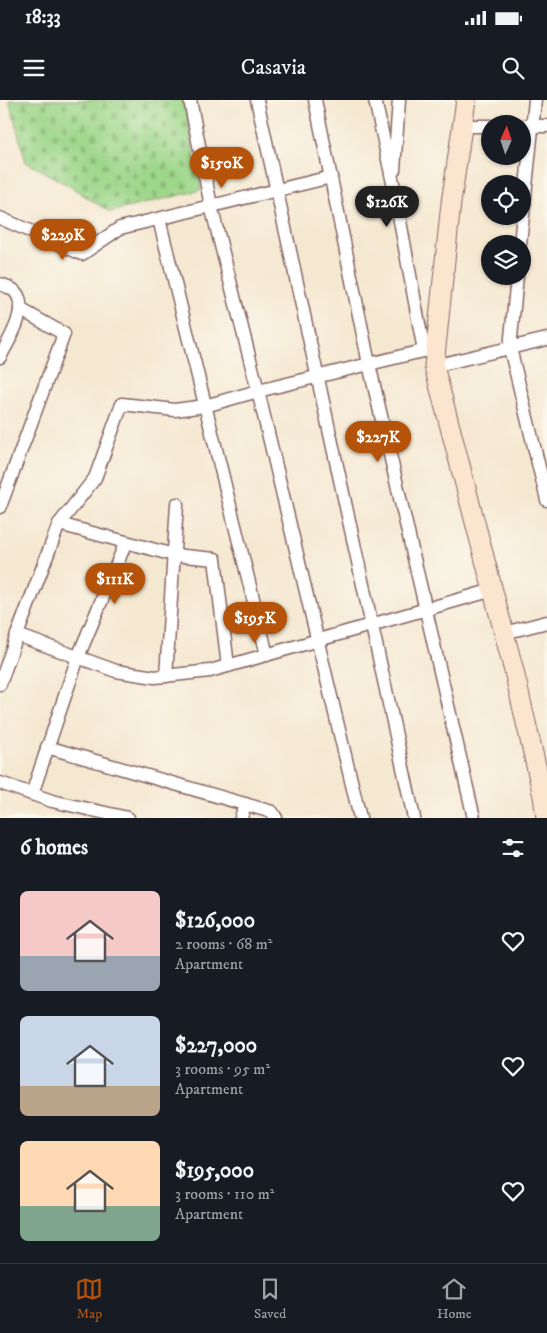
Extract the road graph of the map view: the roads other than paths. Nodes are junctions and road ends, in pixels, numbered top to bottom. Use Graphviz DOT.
graph roads {
  1 [pos="190,100"];
  2 [pos="257,100"];
  3 [pos="315,100"];
  4 [pos="375,100"];
  5 [pos="399,100"];
  6 [pos="466,100"];
  7 [pos="535,100"];
  8 [pos="530,115"];
  9 [pos="462,126"];
  10 [pos="481,126"];
  11 [pos="531,126"];
  12 [pos="547,126"];
  13 [pos="525,165"];
  14 [pos="331,177"];
  15 [pos="393,183"];
  16 [pos="277,190"];
  17 [pos="211,206"];
  18 [pos="0,218"];
  19 [pos="159,218"];
  20 [pos="521,235"];
  21 [pos="0,284"];
  22 [pos="516,285"];
  23 [pos="20,310"];
  24 [pos="547,339"];
  25 [pos="510,348"];
  26 [pos="431,355"];
  27 [pos="0,357"];
  28 [pos="369,364"];
  29 [pos="318,377"];
  30 [pos="258,391"];
  31 [pos="205,406"];
  32 [pos="547,500"];
  33 [pos="177,504"];
  34 [pos="0,508"];
  35 [pos="59,524"];
  36 [pos="126,542"];
  37 [pos="174,554"];
  38 [pos="492,590"];
  39 [pos="426,609"];
  40 [pos="547,622"];
  41 [pos="372,624"];
  42 [pos="504,633"];
  43 [pos="17,635"];
  44 [pos="317,640"];
  45 [pos="267,655"];
  46 [pos="78,657"];
  47 [pos="228,666"];
  48 [pos="166,676"];
  49 [pos="0,684"];
  50 [pos="48,747"];
  51 [pos="0,783"];
  52 [pos="32,794"];
  53 [pos="245,804"];
  54 [pos="128,818"];
  55 [pos="241,818"];
  56 [pos="276,818"];
  57 [pos="360,818"];
  58 [pos="414,818"];
  59 [pos="474,818"];
  60 [pos="546,818"];
  1 -- 17 [label="street"];
  2 -- 16 [label="street"];
  3 -- 14 [label="street"];
  4 -- 15 [label="street"];
  5 -- 15 [label="street"];
  6 -- 9 [label="street"];
  7 -- 8 [label="street"];
  9 -- 10 [label="street"];
  9 -- 26 [label="street"];
  11 -- 12 [label="street"];
  13 -- 20 [label="street"];
  14 -- 16 [label="street"];
  14 -- 28 [label="street"];
  15 -- 26 [label="street"];
  16 -- 17 [label="street"];
  16 -- 29 [label="street"];
  17 -- 19 [label="street"];
  17 -- 30 [label="street"];
  18 -- 19 [label="street"];
  19 -- 31 [label="street"];
  21 -- 23 [label="street"];
  22 -- 25 [label="street"];
  23 -- 27 [label="street"];
  23 -- 34 [label="street"];
  24 -- 25 [label="street"];
  25 -- 26 [label="street"];
  25 -- 32 [label="street"];
  26 -- 28 [label="street"];
  26 -- 38 [label="street"];
  28 -- 29 [label="street"];
  28 -- 39 [label="street"];
  29 -- 30 [label="street"];
  29 -- 41 [label="street"];
  30 -- 31 [label="street"];
  30 -- 44 [label="street"];
  31 -- 35 [label="street"];
  31 -- 45 [label="street"];
  33 -- 37 [label="street"];
  35 -- 36 [label="street"];
  35 -- 43 [label="street"];
  36 -- 37 [label="street"];
  36 -- 46 [label="street"];
  37 -- 47 [label="street"];
  37 -- 48 [label="street"];
  38 -- 39 [label="street"];
  38 -- 42 [label="street"];
  39 -- 41 [label="street"];
  39 -- 59 [label="street"];
  40 -- 42 [label="street"];
  41 -- 44 [label="street"];
  41 -- 58 [label="street"];
  42 -- 60 [label="street"];
  43 -- 46 [label="street"];
  43 -- 49 [label="street"];
  44 -- 45 [label="street"];
  44 -- 57 [label="street"];
  45 -- 47 [label="street"];
  46 -- 48 [label="street"];
  46 -- 50 [label="street"];
  47 -- 48 [label="street"];
  50 -- 52 [label="street"];
  50 -- 53 [label="street"];
  51 -- 52 [label="street"];
  52 -- 54 [label="street"];
  53 -- 55 [label="street"];
  53 -- 56 [label="street"];
}
